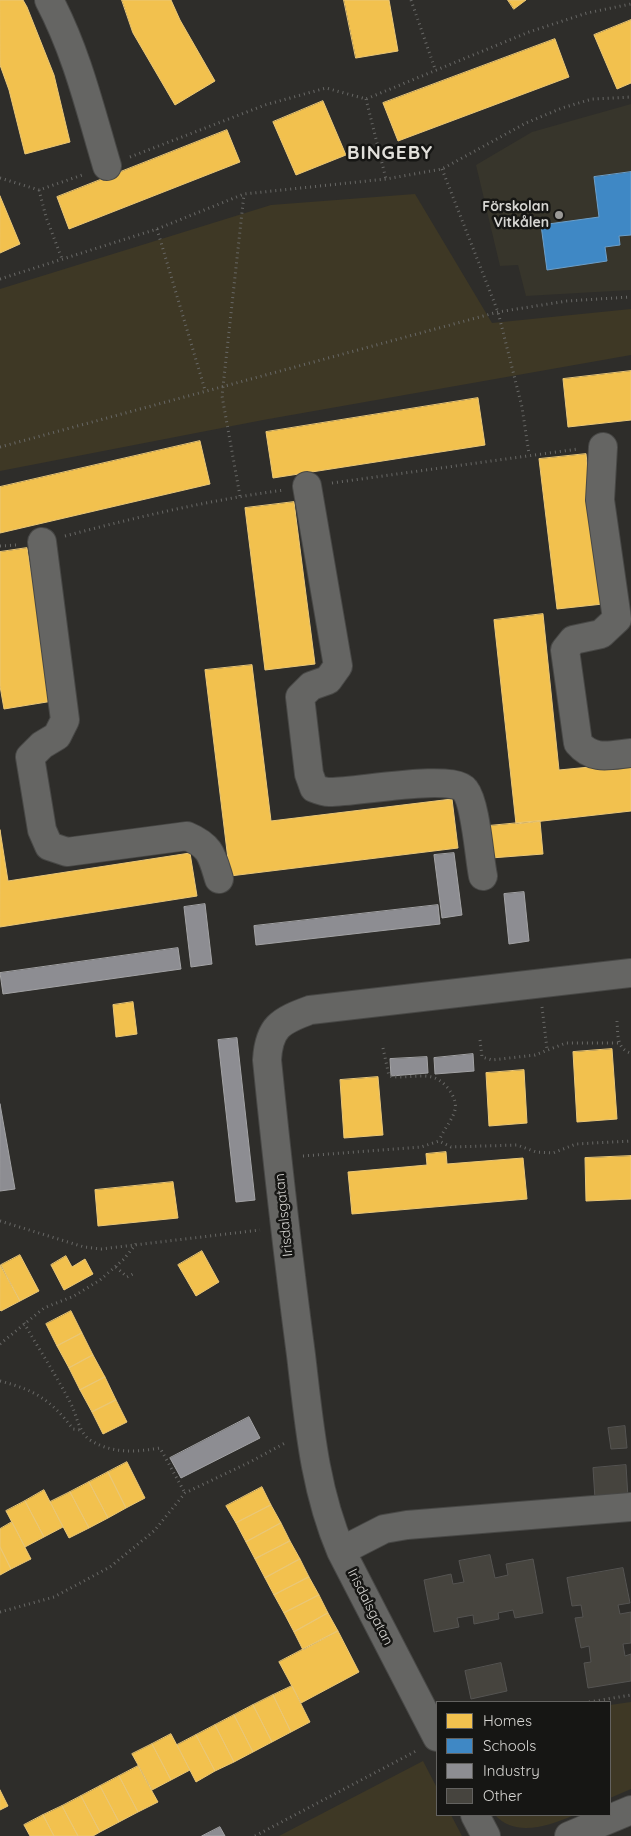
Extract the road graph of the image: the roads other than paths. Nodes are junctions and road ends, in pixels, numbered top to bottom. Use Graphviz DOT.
graph roads {
  1 [pos="48,0"];
  2 [pos="107,166"];
  3 [pos="603,447"];
  4 [pos="307,486"];
  5 [pos="42,542"];
  6 [pos="631,753"];
  7 [pos="482,876"];
  8 [pos="219,879"];
  9 [pos="631,973"];
  10 [pos="631,1507"];
  11 [pos="341,1551"];
  12 [pos="429,1743"];
  13 [pos="631,1810"];
  14 [pos="476,1816"];
  15 [pos="486,1836"];
  16 [pos="569,1836"];
  1 -- 2 [label="street"];
  3 -- 6 [label="street"];
  4 -- 7 [label="street"];
  5 -- 8 [label="street"];
  9 -- 11 [label="street, Irisdalsgatan"];
  10 -- 11 [label="street"];
  11 -- 12 [label="street, Irisdalsgatan"];
  13 -- 16 [label="street"];
  14 -- 15 [label="street"];
}
